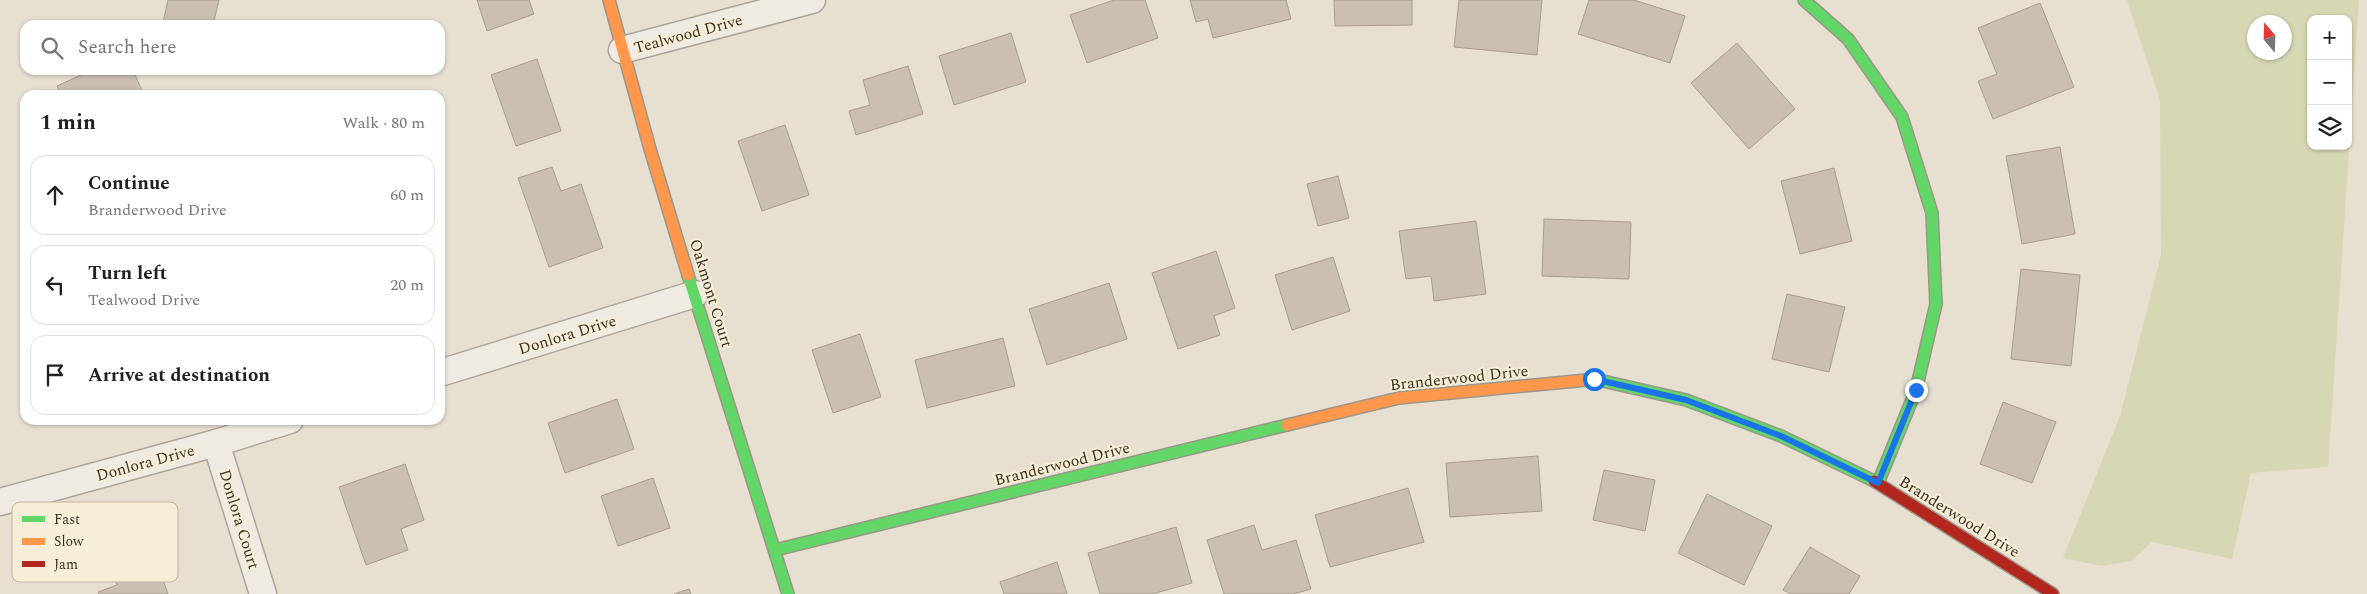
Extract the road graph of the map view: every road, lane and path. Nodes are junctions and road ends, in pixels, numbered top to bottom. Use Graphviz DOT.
graph roads {
  1 [pos="609,0"];
  2 [pos="812,0"];
  3 [pos="1804,0"];
  4 [pos="622,50"];
  5 [pos="694,294"];
  6 [pos="445,371"];
  7 [pos="274,425"];
  8 [pos="216,443"];
  9 [pos="1878,483"];
  10 [pos="0,502"];
  11 [pos="775,550"];
  12 [pos="263,594"];
  13 [pos="788,594"];
  14 [pos="2053,594"];
  1 -- 4 [label="street, Oakmont Court"];
  2 -- 4 [label="street, Tealwood Drive"];
  3 -- 9 [label="street"];
  4 -- 5 [label="street, Oakmont Court"];
  5 -- 6 [label="street, Donlora Drive"];
  5 -- 11 [label="street, Oakmont Court"];
  7 -- 8 [label="street, Donlora Drive"];
  8 -- 10 [label="street, Donlora Drive"];
  8 -- 12 [label="street, Donlora Court"];
  9 -- 11 [label="street, Branderwood Drive"];
  9 -- 14 [label="street, Branderwood Drive"];
  11 -- 13 [label="street, Oakmont Court"];
}
